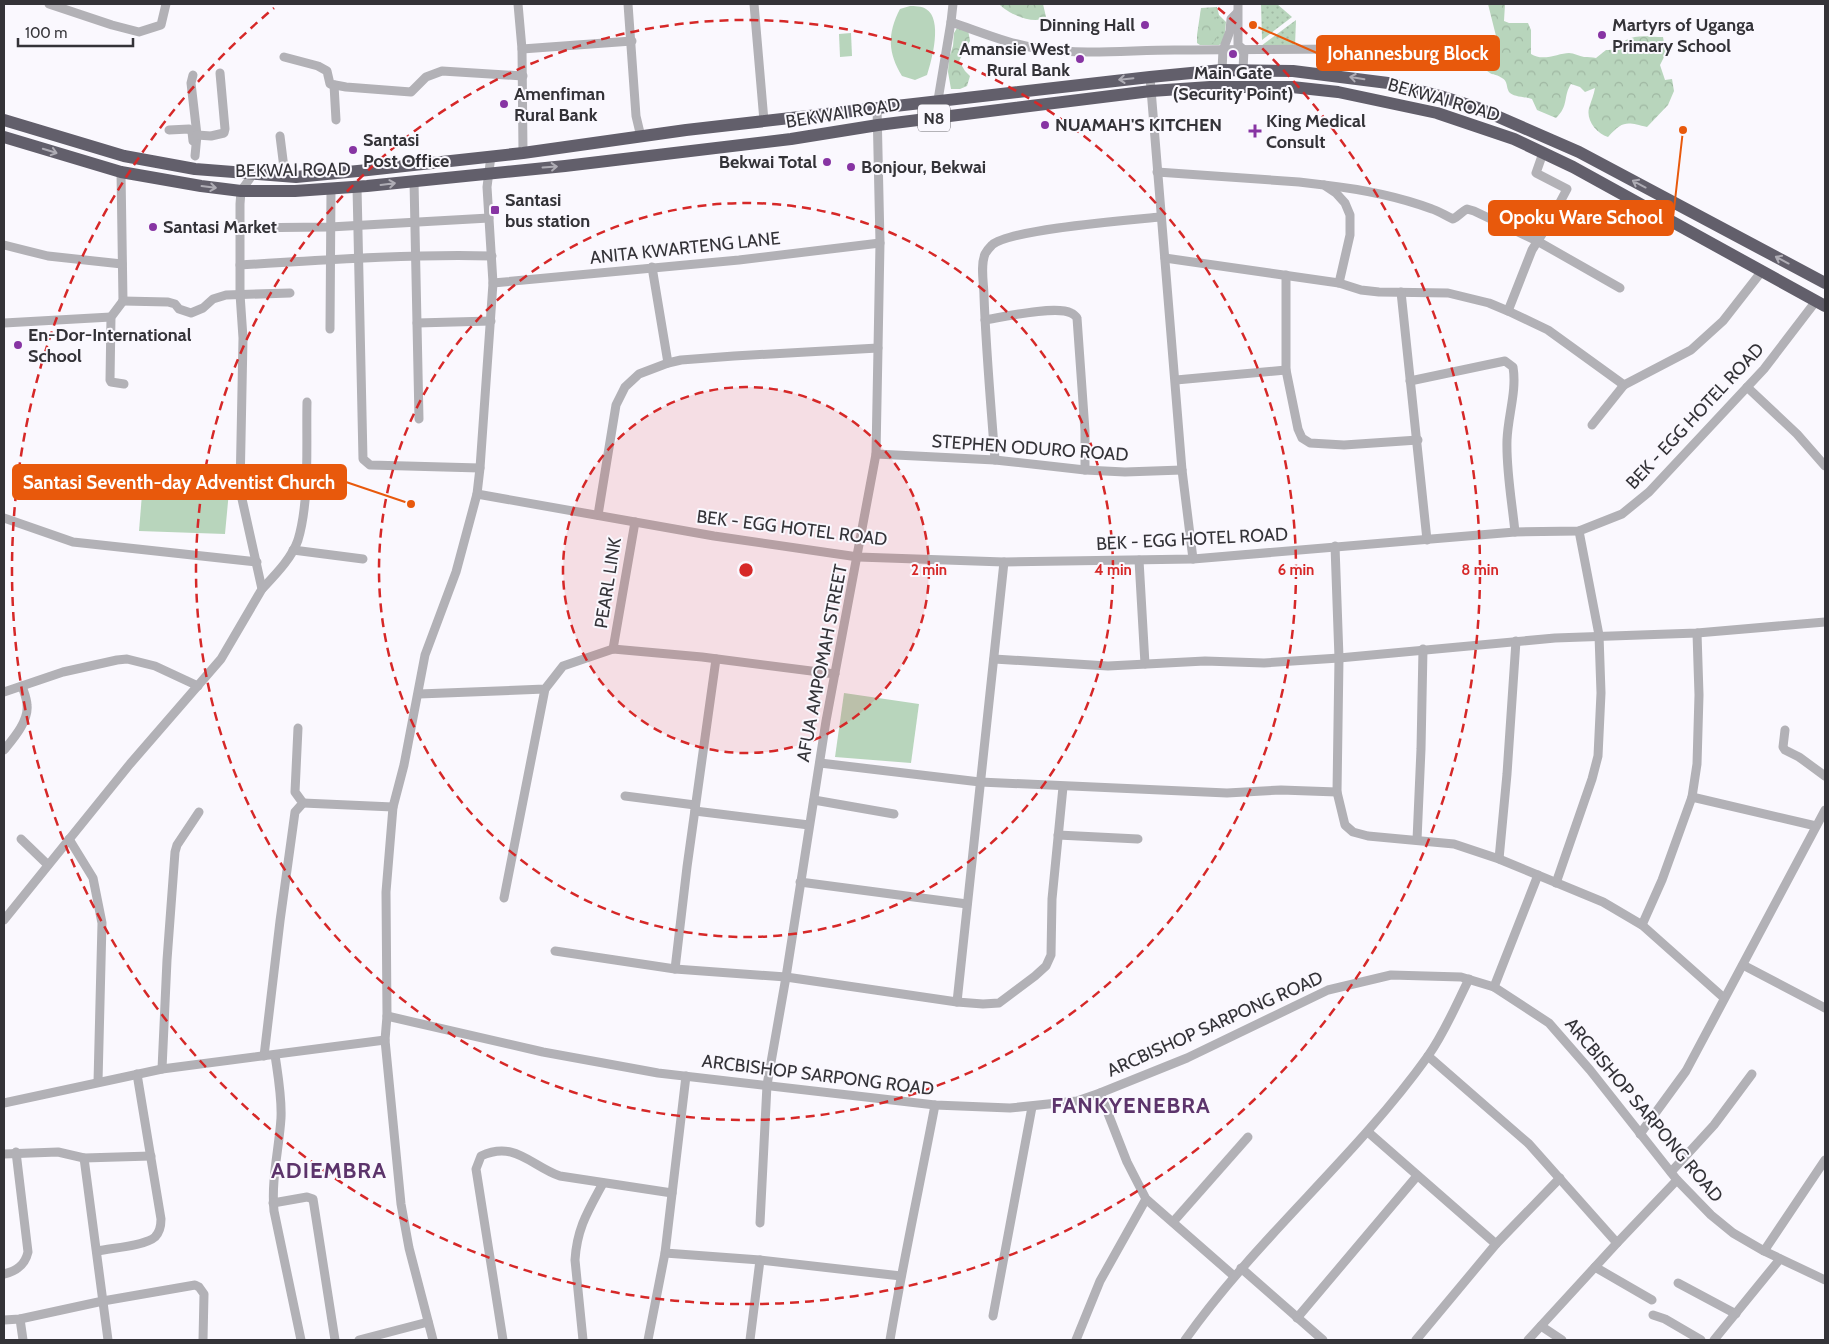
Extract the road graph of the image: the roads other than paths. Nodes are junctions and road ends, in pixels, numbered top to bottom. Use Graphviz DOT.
graph roads {
  1 [pos="49,4"];
  2 [pos="166,4"];
  3 [pos="518,4"];
  4 [pos="628,4"];
  5 [pos="754,4"];
  6 [pos="953,4"];
  7 [pos="1238,8"];
  8 [pos="951,22"];
  9 [pos="632,41"];
  10 [pos="1388,48"];
  11 [pos="522,49"];
  12 [pos="1223,50"];
  13 [pos="1244,50"];
  14 [pos="284,57"];
  15 [pos="1243,69"];
  16 [pos="1222,70"];
  17 [pos="220,73"];
  18 [pos="193,75"];
  19 [pos="523,76"];
  20 [pos="1150,77"];
  21 [pos="334,85"];
  22 [pos="1151,92"];
  23 [pos="938,100"];
  24 [pos="877,107"];
  25 [pos="4,120"];
  26 [pos="336,120"];
  27 [pos="764,121"];
  28 [pos="878,125"];
  29 [pos="169,130"];
  30 [pos="686,130"];
  31 [pos="197,135"];
  32 [pos="280,136"];
  33 [pos="4,137"];
  34 [pos="641,137"];
  35 [pos="688,151"];
  36 [pos="523,153"];
  37 [pos="1543,153"];
  38 [pos="491,156"];
  39 [pos="195,162"];
  40 [pos="121,172"];
  41 [pos="1157,172"];
  42 [pos="488,173"];
  43 [pos="253,174"];
  44 [pos="285,176"];
  45 [pos="414,181"];
  46 [pos="1324,185"];
  47 [pos="357,187"];
  48 [pos="331,189"];
  49 [pos="241,191"];
  50 [pos="1160,217"];
  51 [pos="489,218"];
  52 [pos="416,222"];
  53 [pos="359,225"];
  54 [pos="330,227"];
  55 [pos="239,228"];
  56 [pos="1539,242"];
  57 [pos="880,243"];
  58 [pos="1752,244"];
  59 [pos="4,245"];
  60 [pos="416,256"];
  61 [pos="492,256"];
  62 [pos="1165,258"];
  63 [pos="331,259"];
  64 [pos="359,259"];
  65 [pos="1744,261"];
  66 [pos="122,264"];
  67 [pos="240,265"];
  68 [pos="652,267"];
  69 [pos="1762,271"];
  70 [pos="1286,275"];
  71 [pos="493,283"];
  72 [pos="1339,283"];
  73 [pos="1825,283"];
  74 [pos="1620,288"];
  75 [pos="1401,292"];
  76 [pos="290,293"];
  77 [pos="240,294"];
  78 [pos="123,300"];
  79 [pos="1821,304"];
  80 [pos="1508,311"];
  81 [pos="111,317"];
  82 [pos="985,320"];
  83 [pos="491,321"];
  84 [pos="4,323"];
  85 [pos="417,323"];
  86 [pos="330,329"];
  87 [pos="878,348"];
  88 [pos="668,363"];
  89 [pos="1286,370"];
  90 [pos="1176,380"];
  91 [pos="1410,382"];
  92 [pos="124,384"];
  93 [pos="1624,385"];
  94 [pos="1747,387"];
  95 [pos="307,402"];
  96 [pos="419,418"];
  97 [pos="1592,425"];
  98 [pos="1418,440"];
  99 [pos="876,454"];
  100 [pos="995,460"];
  101 [pos="1825,466"];
  102 [pos="480,468"];
  103 [pos="1085,470"];
  104 [pos="1182,470"];
  105 [pos="477,494"];
  106 [pos="598,515"];
  107 [pos="4,518"];
  108 [pos="635,522"];
  109 [pos="1515,532"];
  110 [pos="1579,532"];
  111 [pos="1427,540"];
  112 [pos="1334,546"];
  113 [pos="293,550"];
  114 [pos="858,557"];
  115 [pos="363,559"];
  116 [pos="1193,559"];
  117 [pos="1139,560"];
  118 [pos="257,562"];
  119 [pos="1004,562"];
  120 [pos="262,590"];
  121 [pos="1825,622"];
  122 [pos="1697,632"];
  123 [pos="1599,635"];
  124 [pos="1516,641"];
  125 [pos="1423,649"];
  126 [pos="613,650"];
  127 [pos="716,658"];
  128 [pos="1339,658"];
  129 [pos="994,659"];
  130 [pos="1145,664"];
  131 [pos="835,674"];
  132 [pos="22,686"];
  133 [pos="198,686"];
  134 [pos="545,689"];
  135 [pos="4,692"];
  136 [pos="419,694"];
  137 [pos="298,728"];
  138 [pos="1785,730"];
  139 [pos="4,750"];
  140 [pos="820,762"];
  141 [pos="1825,776"];
  142 [pos="980,782"];
  143 [pos="1063,787"];
  144 [pos="1337,792"];
  145 [pos="624,796"];
  146 [pos="1692,797"];
  147 [pos="814,800"];
  148 [pos="303,803"];
  149 [pos="393,807"];
  150 [pos="695,808"];
  151 [pos="1825,810"];
  152 [pos="199,812"];
  153 [pos="894,814"];
  154 [pos="809,825"];
  155 [pos="1816,826"];
  156 [pos="1058,835"];
  157 [pos="21,839"];
  158 [pos="69,839"];
  159 [pos="1138,839"];
  160 [pos="1417,840"];
  161 [pos="1499,859"];
  162 [pos="48,865"];
  163 [pos="1538,875"];
  164 [pos="800,882"];
  165 [pos="1556,883"];
  166 [pos="504,898"];
  167 [pos="967,904"];
  168 [pos="4,920"];
  169 [pos="1642,925"];
  170 [pos="554,951"];
  171 [pos="1743,965"];
  172 [pos="675,969"];
  173 [pos="786,977"];
  174 [pos="1469,979"];
  175 [pos="1494,987"];
  176 [pos="1724,998"];
  177 [pos="957,1002"];
  178 [pos="1824,1005"];
  179 [pos="387,1016"];
  180 [pos="385,1040"];
  181 [pos="275,1055"];
  182 [pos="264,1056"];
  183 [pos="1428,1056"];
  184 [pos="162,1069"];
  185 [pos="137,1074"];
  186 [pos="1752,1074"];
  187 [pos="686,1076"];
  188 [pos="98,1082"];
  189 [pos="767,1085"];
  190 [pos="1100,1093"];
  191 [pos="4,1103"];
  192 [pos="934,1105"];
  193 [pos="1032,1107"];
  194 [pos="1368,1132"];
  195 [pos="1640,1134"];
  196 [pos="1248,1137"];
  197 [pos="16,1152"];
  198 [pos="4,1154"];
  199 [pos="151,1156"];
  200 [pos="84,1158"];
  201 [pos="1825,1160"];
  202 [pos="1671,1172"];
  203 [pos="1417,1176"];
  204 [pos="1560,1178"];
  205 [pos="1677,1180"];
  206 [pos="603,1183"];
  207 [pos="672,1193"];
  208 [pos="1146,1199"];
  209 [pos="273,1203"];
  210 [pos="1173,1222"];
  211 [pos="760,1223"];
  212 [pos="1616,1243"];
  213 [pos="1496,1244"];
  214 [pos="98,1251"];
  215 [pos="1764,1251"];
  216 [pos="665,1253"];
  217 [pos="1780,1259"];
  218 [pos="760,1260"];
  219 [pos="1594,1267"];
  220 [pos="1241,1268"];
  221 [pos="4,1274"];
  222 [pos="900,1276"];
  223 [pos="1234,1276"];
  224 [pos="1825,1280"];
  225 [pos="1678,1283"];
  226 [pos="1652,1300"];
  227 [pos="103,1301"];
  228 [pos="1736,1314"];
  229 [pos="1653,1315"];
  230 [pos="993,1316"];
  231 [pos="1297,1318"];
  232 [pos="20,1319"];
  233 [pos="4,1320"];
  234 [pos="428,1322"];
  235 [pos="1540,1326"];
  236 [pos="382,1337"];
  237 [pos="23,1340"];
  238 [pos="108,1340"];
  239 [pos="203,1340"];
  240 [pos="301,1340"];
  241 [pos="335,1340"];
  242 [pos="358,1340"];
  243 [pos="433,1340"];
  244 [pos="503,1340"];
  245 [pos="583,1340"];
  246 [pos="648,1340"];
  247 [pos="750,1340"];
  248 [pos="890,1340"];
  249 [pos="1076,1340"];
  250 [pos="1185,1340"];
  251 [pos="1323,1340"];
  252 [pos="1416,1340"];
  253 [pos="1528,1340"];
  254 [pos="1562,1340"];
  255 [pos="1701,1340"];
  256 [pos="1714,1340"];
  1 -- 2 [label="street"];
  3 -- 11 [label="street"];
  4 -- 9 [label="street"];
  5 -- 27 [label="street"];
  6 -- 8 [label="street"];
  7 -- 12 [label="street"];
  7 -- 13 [label="street"];
  8 -- 12 [label="street"];
  8 -- 23 [label="street"];
  9 -- 11 [label="street"];
  9 -- 34 [label="street"];
  10 -- 13 [label="street"];
  11 -- 19 [label="street"];
  12 -- 13 [label="street"];
  12 -- 16 [label="street"];
  13 -- 15 [label="street"];
  14 -- 21 [label="street"];
  15 -- 16 [label="highway, BEKWAI ROAD / N8"];
  58 -- 15 [label="highway, BEKWAI ROAD / N8, one-way"];
  16 -- 20 [label="highway, BEKWAI ROAD / N8"];
  17 -- 31 [label="street"];
  18 -- 31 [label="street"];
  19 -- 21 [label="street"];
  19 -- 36 [label="street"];
  20 -- 22 [label="street"];
  20 -- 23 [label="highway, BEKWAI ROAD / N8, one-way"];
  21 -- 26 [label="street"];
  22 -- 28 [label="highway, BEKWAI ROAD / N8"];
  22 -- 37 [label="highway, BEKWAI ROAD / N8"];
  22 -- 41 [label="street"];
  23 -- 24 [label="highway, BEKWAI ROAD / N8"];
  24 -- 27 [label="highway, BEKWAI ROAD / N8"];
  24 -- 28 [label="street, AFUA AMPOMAH STREET"];
  25 -- 39 [label="highway, BEKWAI ROAD / N8"];
  27 -- 30 [label="highway, BEKWAI ROAD / N8"];
  28 -- 35 [label="highway, BEKWAI ROAD / N8"];
  28 -- 57 [label="street, AFUA AMPOMAH STREET"];
  29 -- 39 [label="street"];
  30 -- 34 [label="highway, BEKWAI ROAD / N8"];
  30 -- 35 [label="highway"];
  31 -- 39 [label="street"];
  32 -- 44 [label="street"];
  33 -- 40 [label="highway, BEKWAI ROAD / N8, one-way"];
  34 -- 36 [label="highway, BEKWAI ROAD / N8"];
  42 -- 35 [label="highway, BEKWAI ROAD / N8, one-way"];
  36 -- 38 [label="highway, BEKWAI ROAD / N8"];
  37 -- 56 [label="street"];
  37 -- 65 [label="highway, BEKWAI ROAD / N8"];
  38 -- 42 [label="street"];
  38 -- 44 [label="highway, BEKWAI ROAD / N8"];
  39 -- 43 [label="highway, BEKWAI ROAD / N8"];
  40 -- 49 [label="highway, BEKWAI ROAD / N8, one-way"];
  40 -- 66 [label="street"];
  41 -- 46 [label="street"];
  41 -- 50 [label="street"];
  42 -- 45 [label="highway, BEKWAI ROAD / N8"];
  42 -- 51 [label="street"];
  43 -- 44 [label="highway, BEKWAI ROAD / N8"];
  43 -- 49 [label="street"];
  47 -- 45 [label="highway, BEKWAI ROAD / N8, one-way"];
  45 -- 52 [label="street"];
  46 -- 56 [label="street"];
  46 -- 72 [label="street"];
  47 -- 48 [label="highway, BEKWAI ROAD / N8"];
  47 -- 53 [label="street"];
  48 -- 49 [label="highway, BEKWAI ROAD / N8"];
  48 -- 54 [label="street"];
  49 -- 55 [label="street"];
  50 -- 62 [label="street"];
  50 -- 82 [label="street"];
  51 -- 52 [label="street"];
  51 -- 61 [label="street"];
  52 -- 53 [label="street"];
  52 -- 60 [label="street"];
  53 -- 54 [label="street"];
  53 -- 64 [label="street"];
  54 -- 55 [label="street"];
  54 -- 63 [label="street"];
  55 -- 67 [label="street"];
  56 -- 74 [label="street"];
  56 -- 80 [label="street"];
  57 -- 68 [label="street, ANITA KWARTENG LANE"];
  57 -- 87 [label="street, AFUA AMPOMAH STREET"];
  58 -- 65 [label="highway"];
  73 -- 58 [label="highway, BEKWAI ROAD / N8, one-way"];
  59 -- 66 [label="street"];
  60 -- 61 [label="street"];
  60 -- 64 [label="street"];
  60 -- 85 [label="street"];
  61 -- 71 [label="street"];
  62 -- 70 [label="street"];
  62 -- 90 [label="street"];
  63 -- 64 [label="street"];
  63 -- 67 [label="street"];
  63 -- 86 [label="street"];
  64 -- 102 [label="street"];
  65 -- 69 [label="highway, BEKWAI ROAD / N8"];
  66 -- 78 [label="street"];
  67 -- 77 [label="street"];
  68 -- 71 [label="street, ANITA KWARTENG LANE"];
  68 -- 88 [label="street"];
  69 -- 79 [label="highway, BEKWAI ROAD / N8"];
  69 -- 93 [label="street"];
  70 -- 72 [label="street"];
  70 -- 89 [label="street"];
  71 -- 83 [label="street"];
  72 -- 75 [label="street"];
  75 -- 80 [label="street"];
  75 -- 91 [label="street"];
  76 -- 77 [label="street"];
  77 -- 78 [label="street"];
  77 -- 118 [label="street"];
  78 -- 81 [label="street"];
  79 -- 94 [label="street, BEK - EGG HOTEL ROAD"];
  80 -- 93 [label="street"];
  81 -- 84 [label="street"];
  81 -- 92 [label="street"];
  82 -- 100 [label="street"];
  82 -- 103 [label="street"];
  83 -- 85 [label="street"];
  83 -- 102 [label="street"];
  85 -- 96 [label="street"];
  87 -- 88 [label="street"];
  87 -- 99 [label="street, AFUA AMPOMAH STREET"];
  88 -- 106 [label="street"];
  89 -- 90 [label="street"];
  89 -- 98 [label="street"];
  90 -- 104 [label="street"];
  91 -- 98 [label="street"];
  91 -- 109 [label="street"];
  93 -- 97 [label="street"];
  94 -- 101 [label="street"];
  94 -- 110 [label="street, BEK - EGG HOTEL ROAD"];
  95 -- 113 [label="street"];
  98 -- 111 [label="street"];
  99 -- 100 [label="street, STEPHEN ODURO ROAD"];
  99 -- 114 [label="street, AFUA AMPOMAH STREET"];
  100 -- 103 [label="street, STEPHEN ODURO ROAD"];
  102 -- 105 [label="street"];
  103 -- 104 [label="street, STEPHEN ODURO ROAD"];
  104 -- 116 [label="street"];
  105 -- 106 [label="street, BEK - EGG HOTEL ROAD"];
  105 -- 136 [label="street"];
  106 -- 108 [label="street, BEK - EGG HOTEL ROAD"];
  107 -- 118 [label="street"];
  108 -- 114 [label="street, BEK - EGG HOTEL ROAD"];
  108 -- 126 [label="street, PEARL LINK"];
  109 -- 110 [label="street, BEK - EGG HOTEL ROAD"];
  109 -- 111 [label="street, BEK - EGG HOTEL ROAD"];
  110 -- 123 [label="street"];
  111 -- 112 [label="street, BEK - EGG HOTEL ROAD"];
  112 -- 116 [label="street, BEK - EGG HOTEL ROAD"];
  112 -- 128 [label="street"];
  113 -- 115 [label="street"];
  113 -- 120 [label="street"];
  114 -- 119 [label="street, BEK - EGG HOTEL ROAD"];
  114 -- 131 [label="street, AFUA AMPOMAH STREET"];
  116 -- 117 [label="street, BEK - EGG HOTEL ROAD"];
  117 -- 119 [label="street, BEK - EGG HOTEL ROAD"];
  117 -- 130 [label="street"];
  118 -- 120 [label="street"];
  119 -- 129 [label="street"];
  120 -- 133 [label="street"];
  121 -- 122 [label="street"];
  122 -- 123 [label="street"];
  122 -- 146 [label="street"];
  123 -- 124 [label="street"];
  123 -- 165 [label="street"];
  124 -- 125 [label="street"];
  124 -- 161 [label="street"];
  125 -- 128 [label="street"];
  125 -- 160 [label="street"];
  126 -- 127 [label="street"];
  126 -- 134 [label="street"];
  127 -- 131 [label="street"];
  127 -- 150 [label="street"];
  128 -- 130 [label="street"];
  128 -- 144 [label="street"];
  129 -- 130 [label="street"];
  129 -- 142 [label="street"];
  131 -- 140 [label="street, AFUA AMPOMAH STREET"];
  132 -- 133 [label="street"];
  132 -- 135 [label="street"];
  132 -- 139 [label="street"];
  133 -- 158 [label="street"];
  134 -- 136 [label="street"];
  134 -- 166 [label="street"];
  136 -- 149 [label="street"];
  137 -- 148 [label="street"];
  138 -- 141 [label="street"];
  140 -- 142 [label="street"];
  140 -- 147 [label="street, AFUA AMPOMAH STREET"];
  142 -- 143 [label="street"];
  142 -- 167 [label="street"];
  143 -- 144 [label="street"];
  143 -- 156 [label="street"];
  144 -- 160 [label="street"];
  145 -- 150 [label="street"];
  146 -- 155 [label="street"];
  146 -- 169 [label="street"];
  147 -- 153 [label="street"];
  147 -- 154 [label="street, AFUA AMPOMAH STREET"];
  148 -- 149 [label="street"];
  148 -- 182 [label="street"];
  149 -- 179 [label="street"];
  150 -- 154 [label="street"];
  150 -- 172 [label="street"];
  151 -- 155 [label="street"];
  152 -- 184 [label="street"];
  154 -- 164 [label="street, AFUA AMPOMAH STREET"];
  155 -- 171 [label="street"];
  156 -- 159 [label="street"];
  156 -- 177 [label="street"];
  157 -- 162 [label="street"];
  158 -- 162 [label="street"];
  158 -- 188 [label="street"];
  160 -- 161 [label="street"];
  161 -- 163 [label="street"];
  162 -- 168 [label="street"];
  163 -- 165 [label="street"];
  163 -- 175 [label="street"];
  164 -- 167 [label="street"];
  164 -- 173 [label="street, AFUA AMPOMAH STREET"];
  165 -- 169 [label="street"];
  167 -- 177 [label="street"];
  169 -- 176 [label="street"];
  170 -- 172 [label="street"];
  171 -- 176 [label="street"];
  171 -- 178 [label="street"];
  172 -- 173 [label="street"];
  173 -- 177 [label="street"];
  173 -- 189 [label="street, AFUA AMPOMAH STREET"];
  174 -- 175 [label="street, ARCBISHOP SARPONG ROAD"];
  174 -- 183 [label="street"];
  174 -- 190 [label="street, ARCBISHOP SARPONG ROAD"];
  175 -- 195 [label="street, ARCBISHOP SARPONG ROAD"];
  176 -- 195 [label="street"];
  179 -- 180 [label="street"];
  179 -- 187 [label="street, ARCBISHOP SARPONG ROAD"];
  180 -- 181 [label="street"];
  180 -- 234 [label="street"];
  181 -- 182 [label="street"];
  181 -- 209 [label="street"];
  182 -- 184 [label="street"];
  183 -- 194 [label="street"];
  183 -- 204 [label="street"];
  184 -- 185 [label="street"];
  185 -- 188 [label="street"];
  185 -- 199 [label="street"];
  186 -- 202 [label="street"];
  187 -- 189 [label="street, ARCBISHOP SARPONG ROAD"];
  187 -- 207 [label="street"];
  188 -- 191 [label="street"];
  189 -- 192 [label="street, ARCBISHOP SARPONG ROAD"];
  189 -- 211 [label="street, AFUA AMPOMAH STREET"];
  190 -- 193 [label="street, ARCBISHOP SARPONG ROAD"];
  190 -- 208 [label="street"];
  192 -- 193 [label="street, ARCBISHOP SARPONG ROAD"];
  192 -- 222 [label="street"];
  193 -- 230 [label="street"];
  194 -- 203 [label="street"];
  194 -- 220 [label="street"];
  195 -- 202 [label="street, ARCBISHOP SARPONG ROAD"];
  196 -- 210 [label="street"];
  197 -- 198 [label="street"];
  197 -- 200 [label="street"];
  197 -- 221 [label="street"];
  199 -- 200 [label="street"];
  199 -- 214 [label="street"];
  200 -- 214 [label="street"];
  201 -- 215 [label="street"];
  202 -- 205 [label="street, ARCBISHOP SARPONG ROAD"];
  203 -- 213 [label="street"];
  203 -- 231 [label="street"];
  204 -- 212 [label="street"];
  204 -- 213 [label="street"];
  205 -- 212 [label="street"];
  205 -- 215 [label="street, ARCBISHOP SARPONG ROAD"];
  206 -- 207 [label="street"];
  206 -- 244 [label="street"];
  206 -- 245 [label="street"];
  207 -- 216 [label="street"];
  208 -- 210 [label="street"];
  208 -- 249 [label="street"];
  209 -- 240 [label="street"];
  209 -- 241 [label="street"];
  210 -- 223 [label="street"];
  212 -- 219 [label="street"];
  213 -- 252 [label="street"];
  214 -- 227 [label="street"];
  215 -- 217 [label="street, ARCBISHOP SARPONG ROAD"];
  216 -- 218 [label="street"];
  216 -- 246 [label="street"];
  217 -- 224 [label="street, ARCBISHOP SARPONG ROAD"];
  217 -- 228 [label="street"];
  218 -- 222 [label="street"];
  218 -- 247 [label="street"];
  219 -- 226 [label="street"];
  219 -- 235 [label="street"];
  220 -- 223 [label="street"];
  220 -- 231 [label="street"];
  222 -- 248 [label="street"];
  223 -- 250 [label="street"];
  225 -- 228 [label="street"];
  227 -- 232 [label="street"];
  227 -- 238 [label="street"];
  227 -- 239 [label="street"];
  228 -- 256 [label="street"];
  229 -- 255 [label="street"];
  231 -- 251 [label="street"];
  232 -- 233 [label="street"];
  232 -- 237 [label="street"];
  234 -- 236 [label="street"];
  234 -- 243 [label="street"];
  235 -- 253 [label="street"];
  235 -- 254 [label="street"];
  236 -- 242 [label="street"];
}
